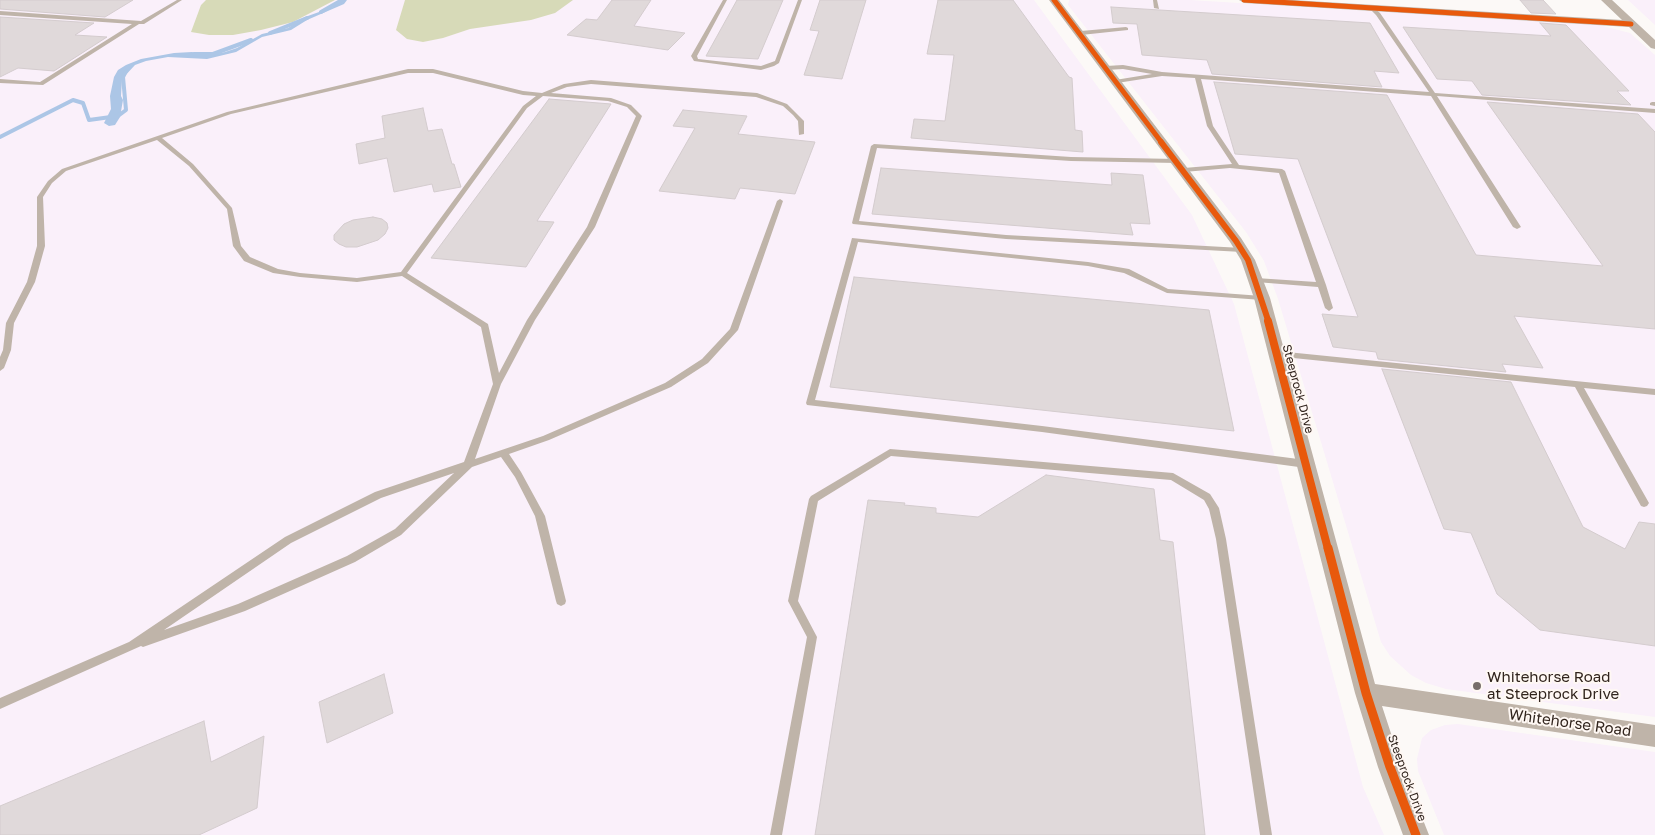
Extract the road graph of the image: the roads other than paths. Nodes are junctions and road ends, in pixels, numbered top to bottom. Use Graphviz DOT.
graph roads {
  1 [pos="180,0"];
  2 [pos="726,0"];
  3 [pos="800,0"];
  4 [pos="1054,0"];
  5 [pos="1155,0"];
  6 [pos="1244,0"];
  7 [pos="1606,0"];
  8 [pos="1157,8"];
  9 [pos="1372,8"];
  10 [pos="0,14"];
  11 [pos="137,23"];
  12 [pos="1631,24"];
  13 [pos="1126,29"];
  14 [pos="1081,33"];
  15 [pos="1653,43"];
  16 [pos="1106,68"];
  17 [pos="1162,74"];
  18 [pos="1198,78"];
  19 [pos="0,81"];
  20 [pos="1117,82"];
  21 [pos="541,95"];
  22 [pos="1434,96"];
  23 [pos="1655,111"];
  24 [pos="801,134"];
  25 [pos="158,137"];
  26 [pos="1180,166"];
  27 [pos="1237,167"];
  28 [pos="780,201"];
  29 [pos="1518,227"];
  30 [pos="1242,250"];
  31 [pos="403,274"];
  32 [pos="1256,280"];
  33 [pos="1322,285"];
  34 [pos="1262,298"];
  35 [pos="1329,308"];
  36 [pos="10,323"];
  37 [pos="0,326"];
  38 [pos="1277,354"];
  39 [pos="0,368"];
  40 [pos="497,384"];
  41 [pos="1578,385"];
  42 [pos="1655,392"];
  43 [pos="503,452"];
  44 [pos="1306,464"];
  45 [pos="468,465"];
  46 [pos="1644,503"];
  47 [pos="561,601"];
  48 [pos="133,645"];
  49 [pos="1366,693"];
  50 [pos="0,704"];
  51 [pos="1655,736"];
  52 [pos="776,835"];
  53 [pos="1266,835"];
  54 [pos="1416,835"];
  1 -- 11 [label="lane"];
  2 -- 3 [label="lane"];
  4 -- 14 [label="street, Steeprock Drive"];
  5 -- 8 [label="lane"];
  6 -- 9 [label="street"];
  7 -- 12 [label="street"];
  9 -- 12 [label="street"];
  9 -- 22 [label="lane"];
  10 -- 11 [label="lane"];
  11 -- 19 [label="lane"];
  12 -- 15 [label="street"];
  13 -- 14 [label="lane"];
  14 -- 16 [label="street, Steeprock Drive"];
  16 -- 17 [label="lane"];
  16 -- 20 [label="street, Steeprock Drive"];
  17 -- 18 [label="lane"];
  17 -- 20 [label="lane"];
  18 -- 22 [label="lane"];
  18 -- 27 [label="lane"];
  20 -- 26 [label="street, Steeprock Drive"];
  21 -- 24 [label="lane"];
  21 -- 25 [label="lane"];
  21 -- 31 [label="lane"];
  21 -- 40 [label="lane"];
  22 -- 23 [label="lane"];
  22 -- 29 [label="lane"];
  25 -- 31 [label="lane"];
  25 -- 36 [label="lane"];
  26 -- 27 [label="lane"];
  26 -- 30 [label="street, Steeprock Drive"];
  26 -- 30 [label="lane"];
  27 -- 33 [label="lane"];
  28 -- 43 [label="lane"];
  30 -- 32 [label="street, Steeprock Drive"];
  31 -- 40 [label="lane"];
  32 -- 33 [label="lane"];
  32 -- 34 [label="street, Steeprock Drive"];
  33 -- 35 [label="lane"];
  34 -- 38 [label="street, Steeprock Drive"];
  34 -- 44 [label="lane"];
  36 -- 37 [label="lane"];
  36 -- 39 [label="lane"];
  38 -- 41 [label="lane"];
  38 -- 44 [label="street, Steeprock Drive"];
  40 -- 45 [label="lane"];
  41 -- 42 [label="lane"];
  41 -- 46 [label="lane"];
  43 -- 45 [label="lane"];
  43 -- 47 [label="lane"];
  44 -- 49 [label="street, Steeprock Drive"];
  45 -- 48 [label="lane"];
  45 -- 48 [label="lane"];
  48 -- 50 [label="lane"];
  49 -- 51 [label="street, Whitehorse Road"];
  49 -- 54 [label="street, Steeprock Drive"];
  52 -- 53 [label="lane"];
}
